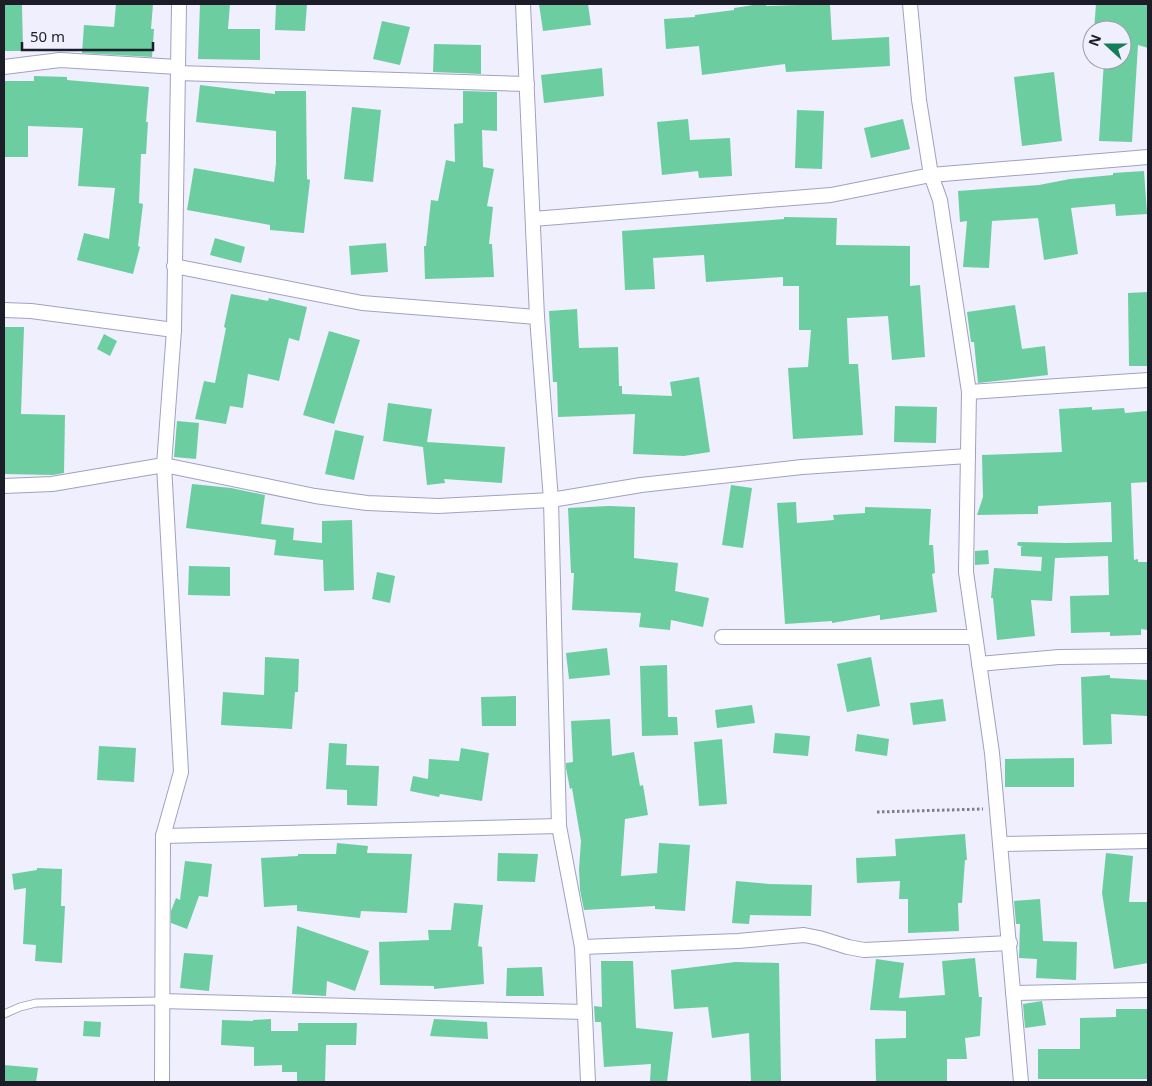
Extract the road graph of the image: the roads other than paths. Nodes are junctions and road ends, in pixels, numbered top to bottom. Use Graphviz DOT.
graph roads {
  1 [pos="179,4"];
  2 [pos="523,4"];
  3 [pos="910,4"];
  4 [pos="4,67"];
  5 [pos="178,70"];
  6 [pos="527,84"];
  7 [pos="1148,157"];
  8 [pos="931,175"];
  9 [pos="533,218"];
  10 [pos="174,266"];
  11 [pos="4,310"];
  12 [pos="537,317"];
  13 [pos="174,330"];
  14 [pos="1148,380"];
  15 [pos="969,392"];
  16 [pos="968,456"];
  17 [pos="164,465"];
  18 [pos="4,486"];
  19 [pos="551,500"];
  20 [pos="722,637"];
  21 [pos="975,637"];
  22 [pos="1148,656"];
  23 [pos="979,664"];
  24 [pos="559,826"];
  25 [pos="163,836"];
  26 [pos="1148,841"];
  27 [pos="1000,844"];
  28 [pos="1010,943"];
  29 [pos="582,947"];
  30 [pos="1148,990"];
  31 [pos="1013,993"];
  32 [pos="161,1001"];
  33 [pos="585,1012"];
  34 [pos="4,1014"];
  35 [pos="162,1082"];
  36 [pos="588,1082"];
  37 [pos="1021,1082"];
  1 -- 5 [label="street"];
  2 -- 6 [label="street"];
  3 -- 8 [label="street"];
  4 -- 5 [label="street"];
  5 -- 6 [label="street"];
  5 -- 10 [label="street"];
  6 -- 9 [label="street"];
  7 -- 8 [label="street"];
  8 -- 9 [label="street"];
  8 -- 15 [label="street"];
  9 -- 12 [label="street"];
  10 -- 12 [label="street"];
  10 -- 13 [label="street"];
  11 -- 13 [label="street"];
  12 -- 19 [label="street"];
  13 -- 17 [label="street"];
  14 -- 15 [label="street"];
  15 -- 16 [label="street"];
  16 -- 19 [label="street"];
  16 -- 21 [label="street"];
  17 -- 18 [label="street"];
  17 -- 19 [label="street"];
  17 -- 25 [label="street"];
  19 -- 24 [label="street"];
  20 -- 21 [label="street"];
  21 -- 23 [label="street"];
  22 -- 23 [label="street"];
  23 -- 27 [label="street"];
  24 -- 25 [label="street"];
  24 -- 29 [label="street"];
  25 -- 32 [label="street"];
  26 -- 27 [label="street"];
  27 -- 28 [label="street"];
  28 -- 29 [label="street"];
  28 -- 31 [label="street"];
  29 -- 33 [label="street"];
  30 -- 31 [label="street"];
  31 -- 37 [label="street"];
  32 -- 33 [label="street"];
  32 -- 34 [label="lane"];
  32 -- 35 [label="street"];
  33 -- 36 [label="street"];
}
